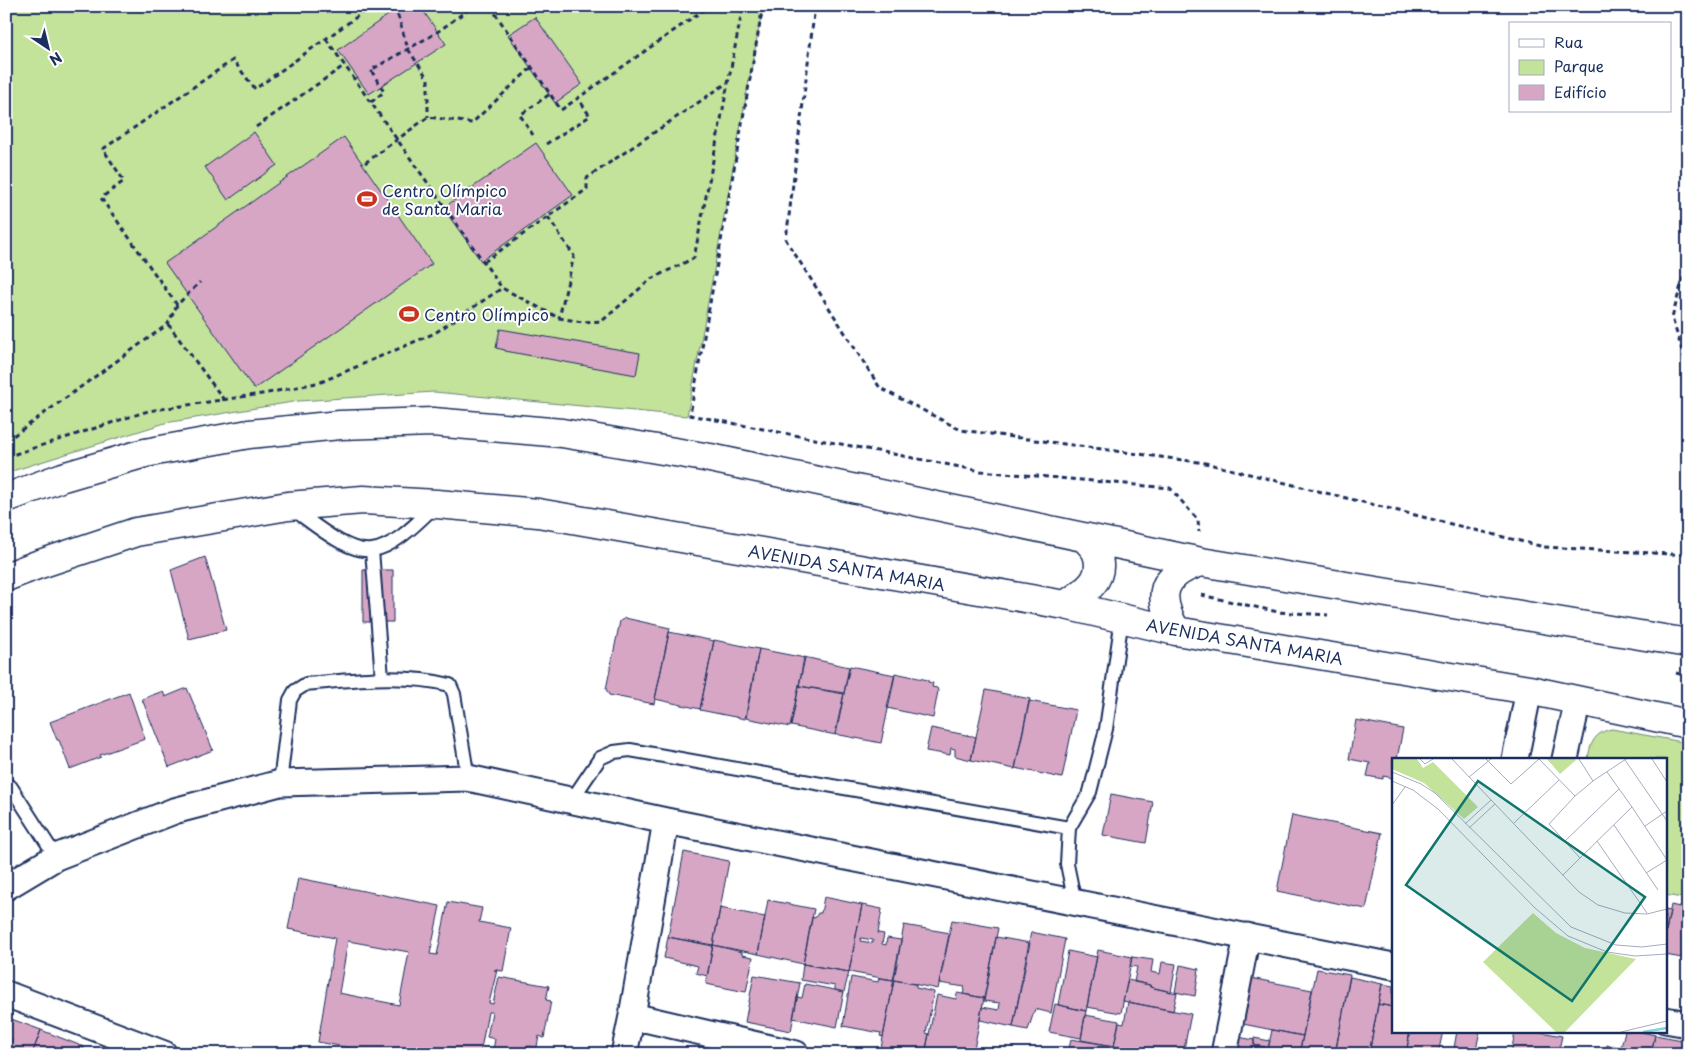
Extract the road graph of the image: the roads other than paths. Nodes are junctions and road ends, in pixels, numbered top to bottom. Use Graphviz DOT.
graph roads {
  1 [pos="6,498"];
  2 [pos="437,504"];
  3 [pos="288,506"];
  4 [pos="1085,538"];
  5 [pos="372,550"];
  6 [pos="1201,562"];
  7 [pos="6,577"];
  8 [pos="1065,604"];
  9 [pos="1122,618"];
  10 [pos="1176,631"];
  11 [pos="1688,643"];
  12 [pos="382,678"];
  13 [pos="1530,690"];
  14 [pos="1578,700"];
  15 [pos="1688,724"];
  16 [pos="1515,758"];
  17 [pos="1565,758"];
  18 [pos="468,778"];
  19 [pos="280,783"];
  20 [pos="6,784"];
  21 [pos="571,800"];
  22 [pos="666,821"];
  23 [pos="1069,828"];
  24 [pos="56,857"];
  25 [pos="6,887"];
  26 [pos="1075,903"];
  27 [pos="1246,936"];
  28 [pos="1392,966"];
  29 [pos="6,994"];
  30 [pos="632,1016"];
  31 [pos="1666,1020"];
  32 [pos="1688,1024"];
  33 [pos="164,1054"];
  34 [pos="624,1054"];
  35 [pos="796,1054"];
  36 [pos="1224,1054"];
  1 -- 4 [label="main road"];
  2 -- 3 [label="main road, AVENIDA SANTA MARIA"];
  2 -- 5 [label="lane"];
  2 -- 8 [label="main road, AVENIDA SANTA MARIA"];
  3 -- 5 [label="lane"];
  3 -- 7 [label="main road, AVENIDA SANTA MARIA"];
  4 -- 6 [label="main road"];
  4 -- 8 [label="main road"];
  5 -- 12 [label="lane"];
  6 -- 10 [label="main road"];
  6 -- 11 [label="main road"];
  8 -- 9 [label="main road, AVENIDA SANTA MARIA"];
  9 -- 10 [label="main road, AVENIDA SANTA MARIA"];
  9 -- 23 [label="lane"];
  10 -- 13 [label="main road, AVENIDA SANTA MARIA"];
  12 -- 18 [label="lane"];
  12 -- 19 [label="lane"];
  13 -- 14 [label="main road, AVENIDA SANTA MARIA"];
  13 -- 16 [label="street"];
  14 -- 15 [label="main road, AVENIDA SANTA MARIA"];
  14 -- 17 [label="street"];
  18 -- 19 [label="street"];
  18 -- 21 [label="street"];
  19 -- 24 [label="street"];
  20 -- 24 [label="lane"];
  21 -- 22 [label="street"];
  21 -- 23 [label="lane"];
  22 -- 26 [label="street"];
  22 -- 30 [label="street"];
  23 -- 26 [label="lane"];
  24 -- 25 [label="street"];
  26 -- 27 [label="street"];
  27 -- 28 [label="street"];
  27 -- 36 [label="street"];
  29 -- 33 [label="street"];
  30 -- 34 [label="street"];
  30 -- 35 [label="street"];
  31 -- 32 [label="street"];
}
